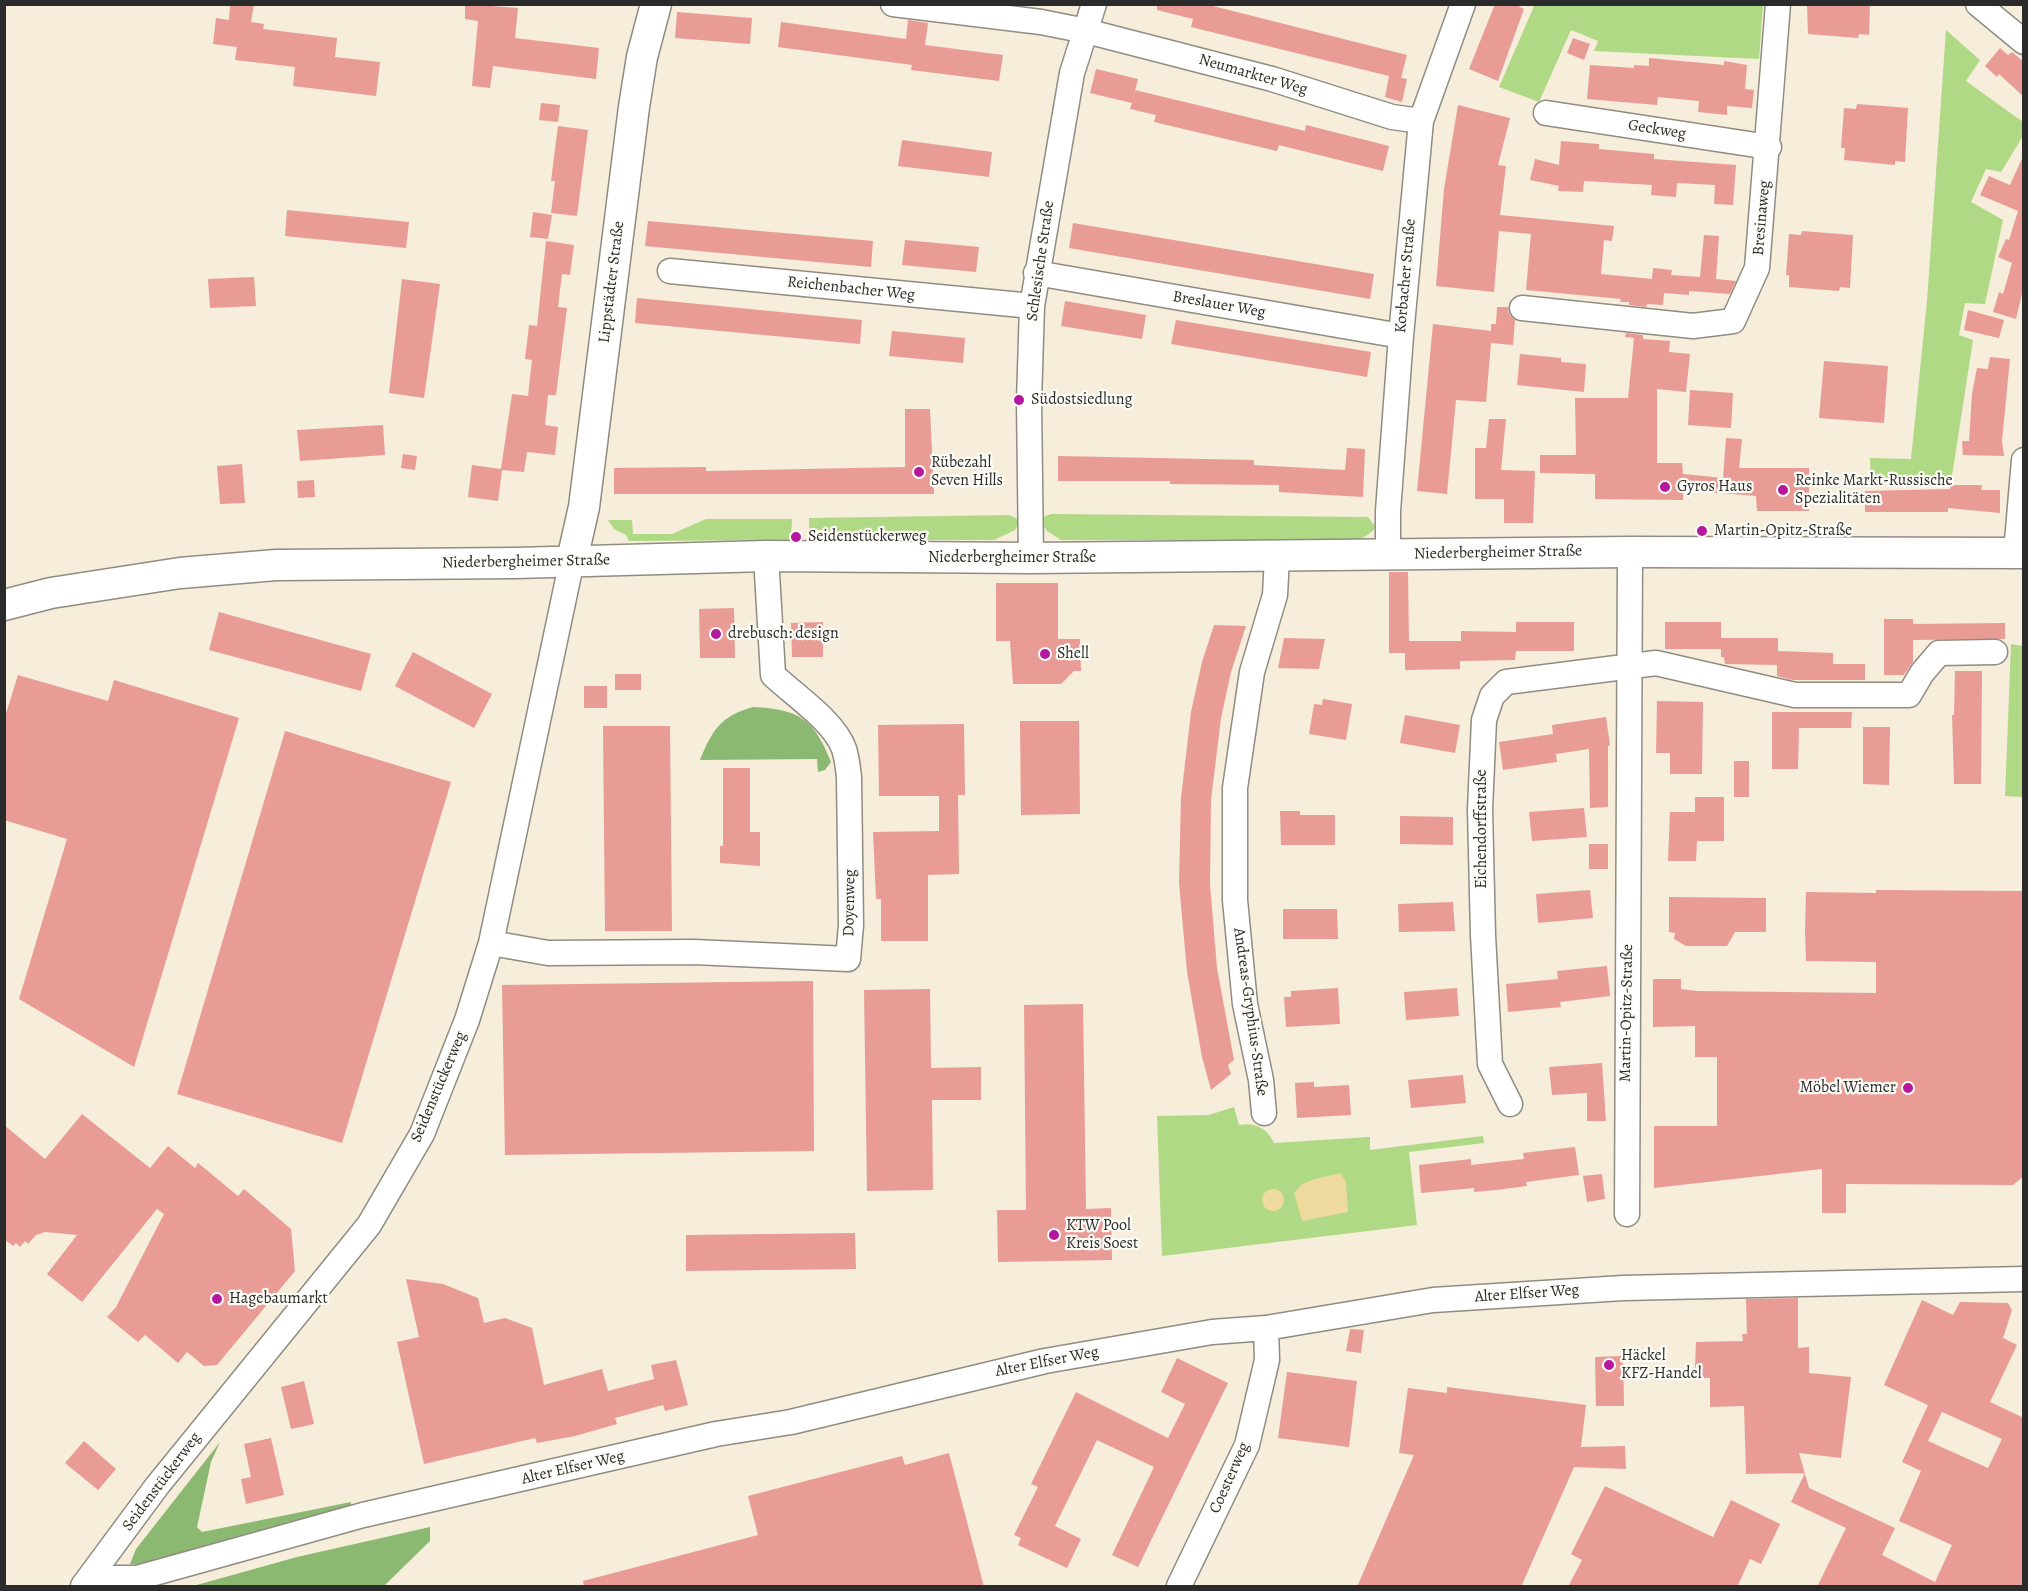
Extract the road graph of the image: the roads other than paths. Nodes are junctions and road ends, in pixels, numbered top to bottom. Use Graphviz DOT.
graph roads {
  1 [pos="893,4"];
  2 [pos="1094,4"];
  3 [pos="1463,4"];
  4 [pos="1778,4"];
  5 [pos="1978,4"];
  6 [pos="652,5"];
  7 [pos="1086,31"];
  8 [pos="2024,42"];
  9 [pos="1546,113"];
  10 [pos="1421,121"];
  11 [pos="1768,147"];
  12 [pos="670,271"];
  13 [pos="1036,273"];
  14 [pos="1032,306"];
  15 [pos="1522,308"];
  16 [pos="1401,336"];
  17 [pos="2024,460"];
  18 [pos="1630,552"];
  19 [pos="2020,553"];
  20 [pos="1388,554"];
  21 [pos="766,556"];
  22 [pos="1277,557"];
  23 [pos="1030,558"];
  24 [pos="572,560"];
  25 [pos="4,605"];
  26 [pos="1995,652"];
  27 [pos="1631,667"];
  28 [pos="491,943"];
  29 [pos="1510,1104"];
  30 [pos="1263,1113"];
  31 [pos="1627,1214"];
  32 [pos="2024,1279"];
  33 [pos="1266,1328"];
  34 [pos="87,1582"];
  35 [pos="1179,1587"];
  1 -- 7 [label="street, Neumarkter Weg"];
  2 -- 7 [label="street, Schlesische Straße"];
  3 -- 10 [label="street, Korbacher Straße"];
  4 -- 11 [label="street, Bresinaweg"];
  5 -- 8 [label="street"];
  6 -- 24 [label="main road, Lippstädter Straße"];
  7 -- 10 [label="street, Neumarkter Weg"];
  7 -- 13 [label="street, Schlesische Straße"];
  9 -- 11 [label="street, Geckweg"];
  10 -- 16 [label="street, Korbacher Straße"];
  11 -- 15 [label="street, Bresinaweg"];
  12 -- 14 [label="street, Reichenbacher Weg"];
  13 -- 14 [label="street, Schlesische Straße"];
  13 -- 16 [label="street, Breslauer Weg"];
  14 -- 23 [label="street, Schlesische Straße"];
  16 -- 20 [label="street, Korbacher Straße"];
  17 -- 19 [label="street"];
  18 -- 19 [label="main road, Niederbergheimer Straße"];
  18 -- 20 [label="main road, Niederbergheimer Straße"];
  18 -- 27 [label="street, Martin-Opitz-Straße"];
  20 -- 22 [label="main road, Niederbergheimer Straße"];
  21 -- 23 [label="main road, Niederbergheimer Straße"];
  21 -- 24 [label="main road, Niederbergheimer Straße"];
  21 -- 28 [label="street, Doyenweg"];
  22 -- 23 [label="main road, Niederbergheimer Straße"];
  22 -- 30 [label="street, Andreas-Gryphius-Straße"];
  24 -- 25 [label="main road, Niederbergheimer Straße"];
  24 -- 28 [label="street, Seidenstückerweg"];
  26 -- 27 [label="street"];
  27 -- 29 [label="street, Eichendorffstraße"];
  27 -- 31 [label="street, Martin-Opitz-Straße"];
  28 -- 34 [label="street, Seidenstückerweg"];
  32 -- 33 [label="street, Alter Elfser Weg"];
  33 -- 34 [label="street, Alter Elfser Weg"];
  33 -- 35 [label="street, Coesterweg"];
}
